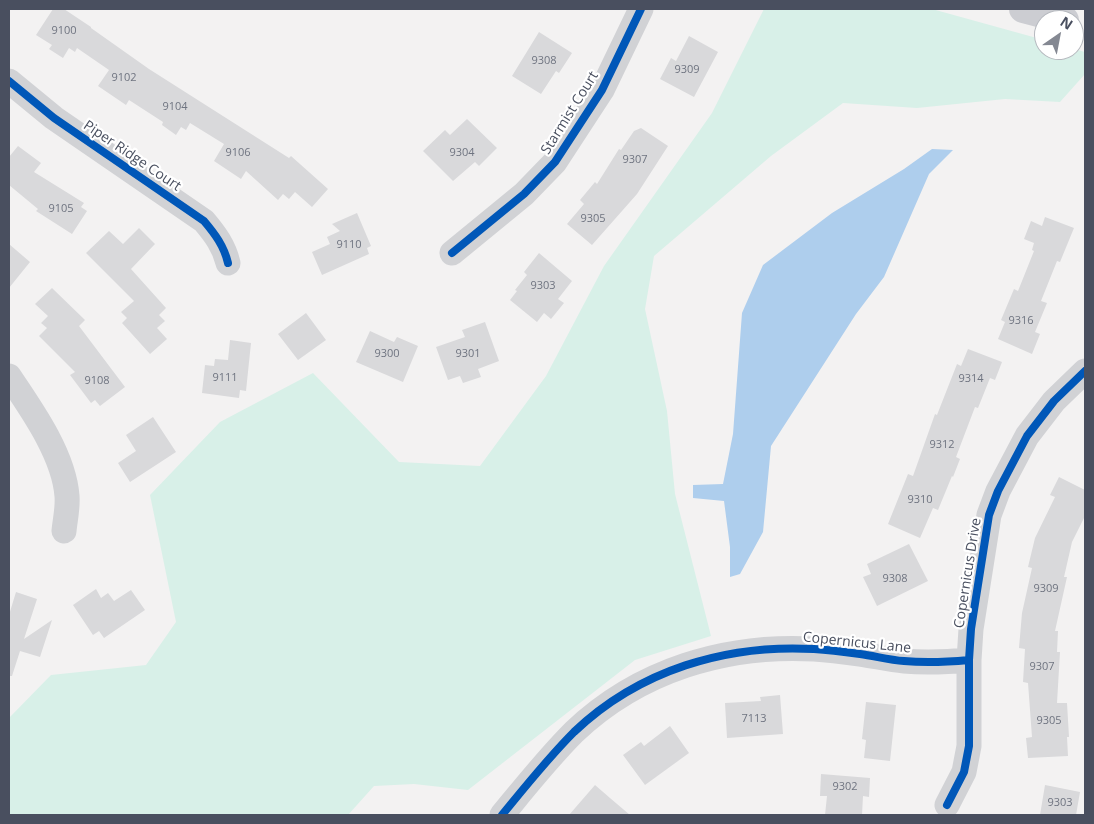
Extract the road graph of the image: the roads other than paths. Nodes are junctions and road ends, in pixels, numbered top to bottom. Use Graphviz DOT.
graph roads {
  1 [pos="641,9"];
  2 [pos="9,81"];
  3 [pos="452,253"];
  4 [pos="228,263"];
  5 [pos="1085,371"];
  6 [pos="9,376"];
  7 [pos="64,531"];
  8 [pos="969,660"];
  9 [pos="946,805"];
  10 [pos="502,815"];
  1 -- 3 [label="street, Starmist Court"];
  2 -- 4 [label="street, Piper Ridge Court"];
  5 -- 8 [label="street, Copernicus Drive"];
  6 -- 7 [label="street"];
  8 -- 9 [label="street, Copernicus Drive"];
  8 -- 10 [label="street, Copernicus Lane"];
}
